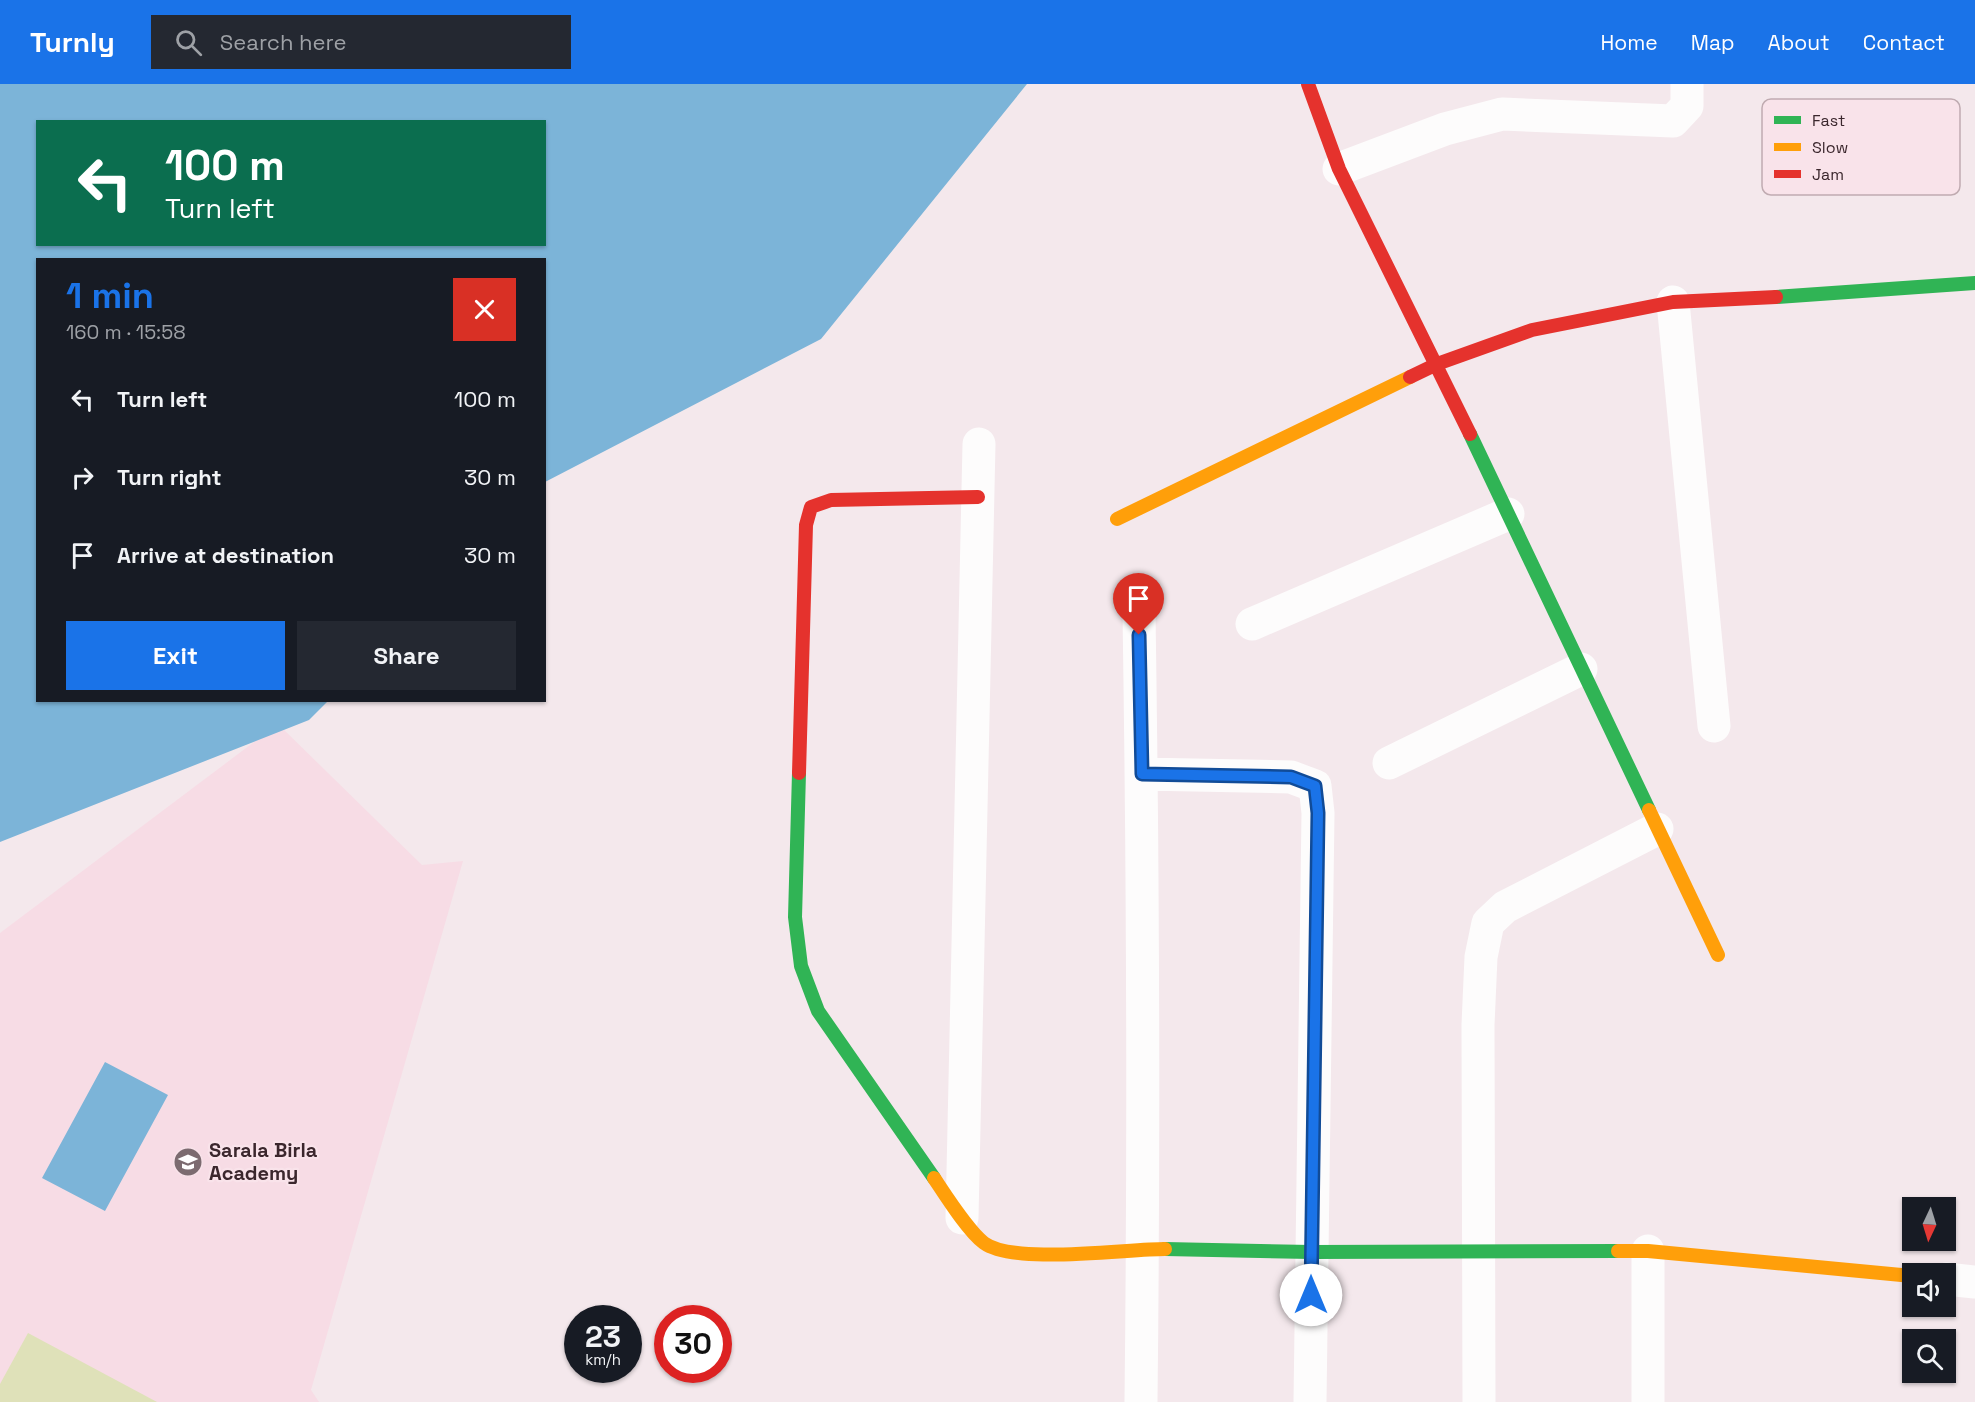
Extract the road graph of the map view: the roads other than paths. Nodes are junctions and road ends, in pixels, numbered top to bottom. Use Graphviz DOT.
graph roads {
  1 [pos="1308,84"];
  2 [pos="1687,84"];
  3 [pos="1339,169"];
  4 [pos="1975,283"];
  5 [pos="1673,302"];
  6 [pos="1437,364"];
  7 [pos="979,444"];
  8 [pos="978,497"];
  9 [pos="1508,514"];
  10 [pos="1117,519"];
  11 [pos="1139,612"];
  12 [pos="1252,624"];
  13 [pos="1581,669"];
  14 [pos="1714,726"];
  15 [pos="1389,763"];
  16 [pos="1142,774"];
  17 [pos="1657,829"];
  18 [pos="1718,956"];
  19 [pos="962,1218"];
  20 [pos="1143,1250"];
  21 [pos="1648,1251"];
  22 [pos="1311,1252"];
  23 [pos="1479,1252"];
  24 [pos="1902,1275"];
  25 [pos="1956,1280"];
  26 [pos="1975,1282"];
  27 [pos="1141,1402"];
  28 [pos="1310,1402"];
  29 [pos="1479,1402"];
  30 [pos="1648,1402"];
  1 -- 3 [label="street"];
  2 -- 3 [label="street"];
  3 -- 6 [label="street"];
  4 -- 5 [label="street"];
  5 -- 6 [label="street"];
  5 -- 14 [label="street"];
  6 -- 9 [label="street"];
  6 -- 10 [label="street"];
  7 -- 8 [label="street"];
  8 -- 19 [label="street"];
  8 -- 19 [label="street"];
  9 -- 12 [label="street"];
  9 -- 13 [label="street"];
  11 -- 16 [label="street"];
  13 -- 15 [label="street"];
  13 -- 17 [label="street"];
  16 -- 20 [label="street"];
  16 -- 22 [label="street"];
  17 -- 18 [label="street"];
  17 -- 23 [label="street"];
  19 -- 20 [label="street"];
  20 -- 22 [label="street"];
  20 -- 27 [label="street"];
  21 -- 23 [label="street"];
  21 -- 24 [label="street"];
  21 -- 30 [label="street"];
  22 -- 23 [label="street"];
  22 -- 28 [label="street"];
  23 -- 29 [label="street"];
  25 -- 26 [label="street"];
}
